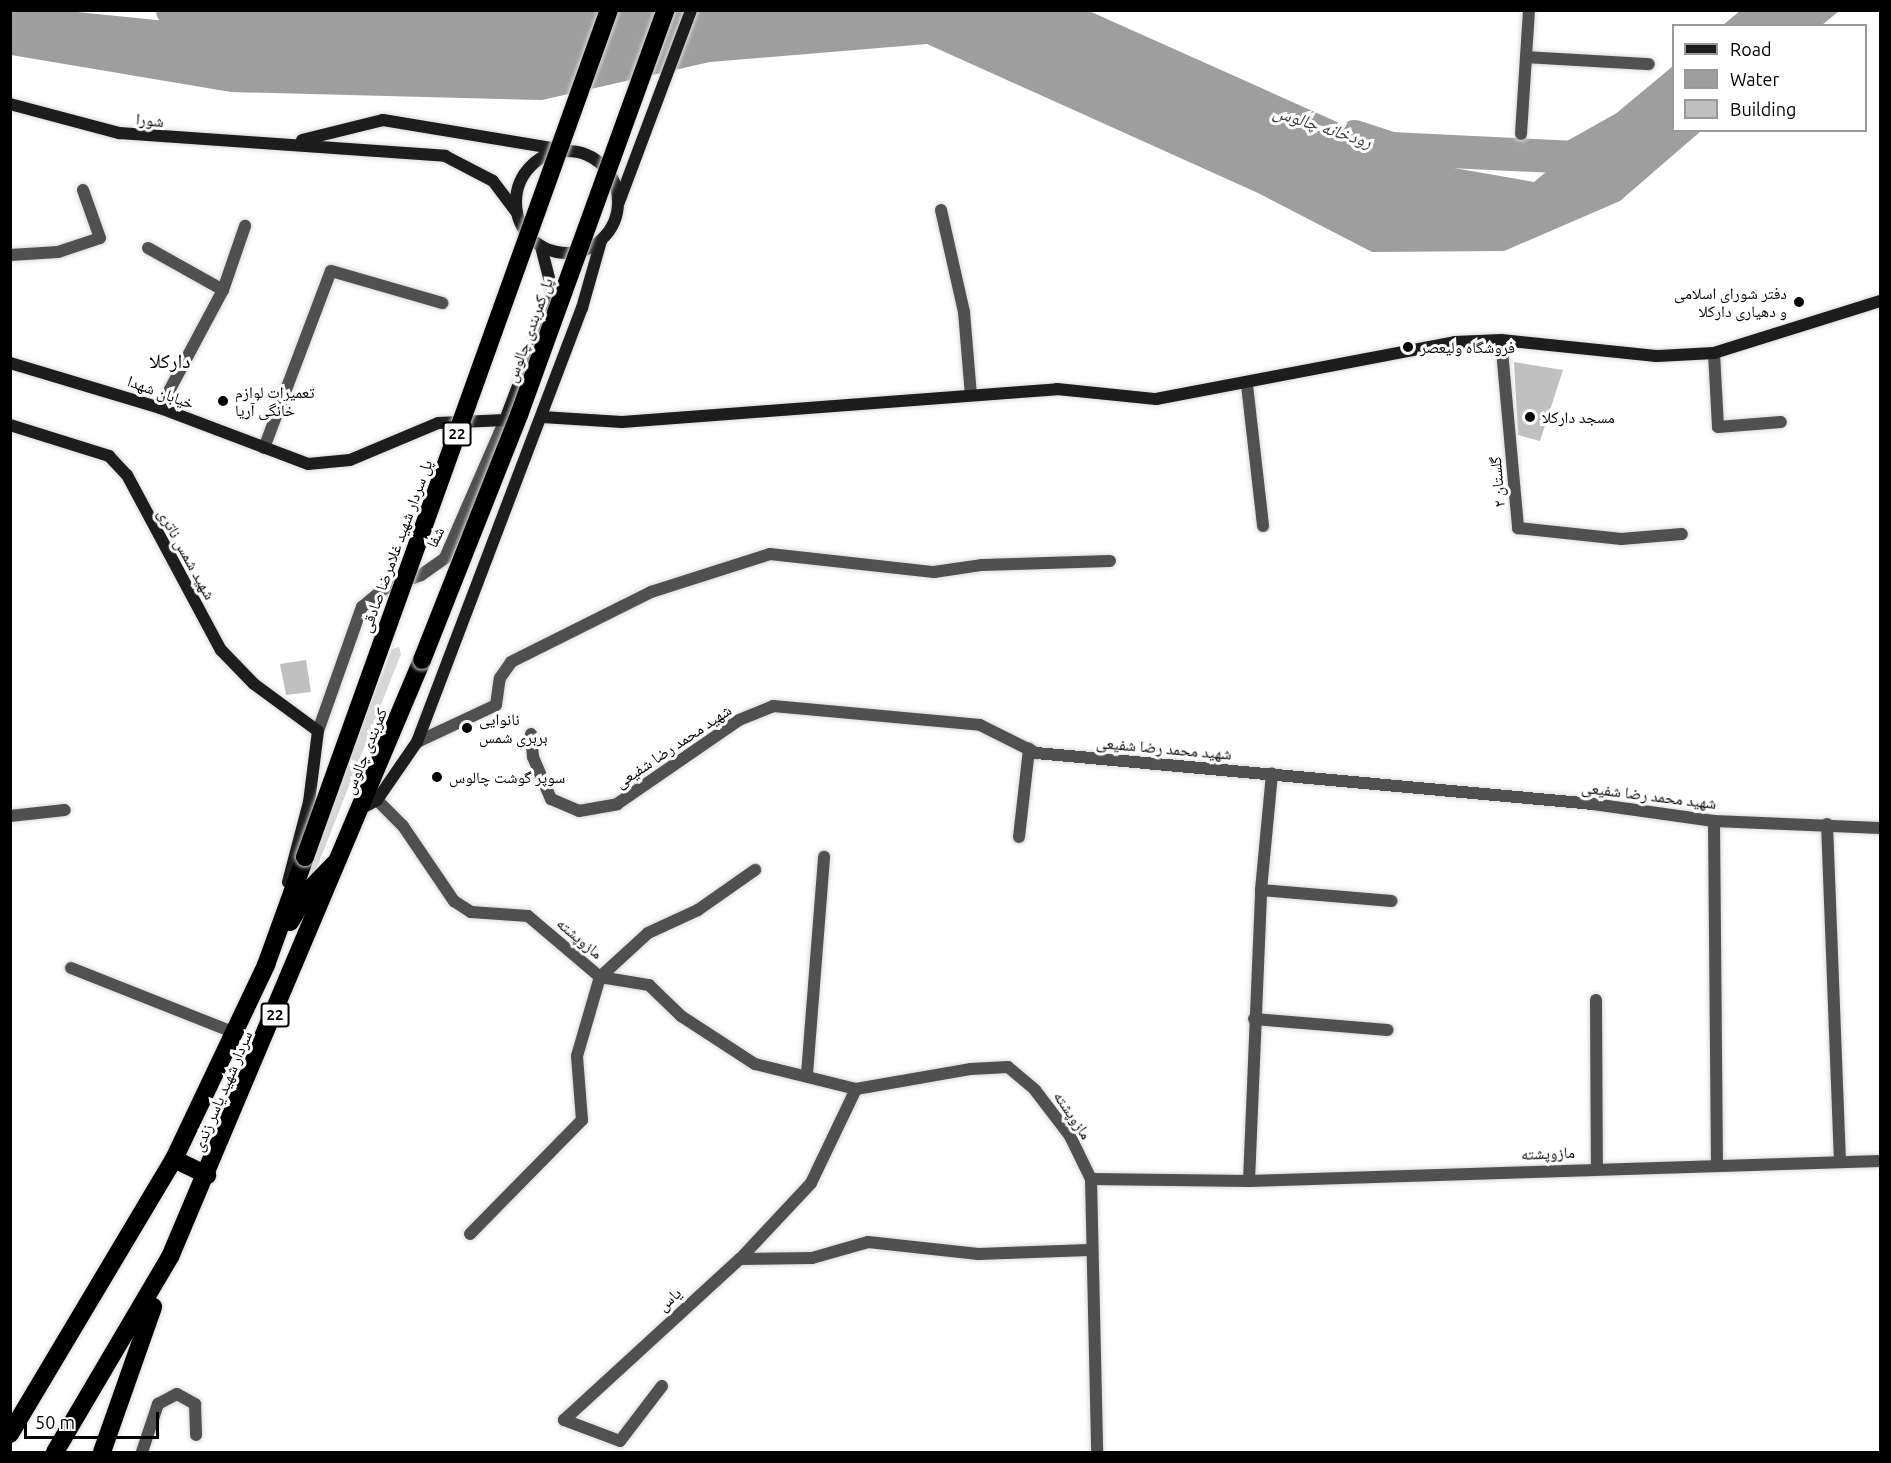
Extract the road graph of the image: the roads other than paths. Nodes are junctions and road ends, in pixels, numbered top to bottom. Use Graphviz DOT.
graph roads {
  1 [pos="609,10"];
  2 [pos="666,10"];
  3 [pos="691,10"];
  4 [pos="1529,10"];
  5 [pos="1526,57"];
  6 [pos="1649,64"];
  7 [pos="10,104"];
  8 [pos="1521,134"];
  9 [pos="289,144"];
  10 [pos="561,150"];
  11 [pos="83,190"];
  12 [pos="619,202"];
  13 [pos="940,210"];
  14 [pos="516,212"];
  15 [pos="245,226"];
  16 [pos="602,241"];
  17 [pos="541,247"];
  18 [pos="148,248"];
  19 [pos="10,255"];
  20 [pos="223,290"];
  21 [pos="553,293"];
  22 [pos="1881,301"];
  23 [pos="442,303"];
  24 [pos="582,308"];
  25 [pos="1501,340"];
  26 [pos="1714,353"];
  27 [pos="10,363"];
  28 [pos="1247,385"];
  29 [pos="971,395"];
  30 [pos="160,408"];
  31 [pos="542,417"];
  32 [pos="505,420"];
  33 [pos="1781,422"];
  34 [pos="10,425"];
  35 [pos="264,448"];
  36 [pos="1263,526"];
  37 [pos="1682,534"];
  38 [pos="1110,561"];
  39 [pos="422,660"];
  40 [pos="318,732"];
  41 [pos="531,734"];
  42 [pos="417,742"];
  43 [pos="1029,748"];
  44 [pos="1272,774"];
  45 [pos="370,803"];
  46 [pos="64,810"];
  47 [pos="10,816"];
  48 [pos="1714,821"];
  49 [pos="1827,824"];
  50 [pos="1881,828"];
  51 [pos="1019,837"];
  52 [pos="342,855"];
  53 [pos="305,857"];
  54 [pos="824,857"];
  55 [pos="755,870"];
  56 [pos="1261,890"];
  57 [pos="1392,901"];
  58 [pos="266,965"];
  59 [pos="71,968"];
  60 [pos="600,977"];
  61 [pos="1596,999"];
  62 [pos="1254,1019"];
  63 [pos="1388,1030"];
  64 [pos="233,1032"];
  65 [pos="807,1074"];
  66 [pos="856,1089"];
  67 [pos="174,1159"];
  68 [pos="1881,1161"];
  69 [pos="1840,1162"];
  70 [pos="1717,1166"];
  71 [pos="1597,1167"];
  72 [pos="207,1175"];
  73 [pos="1090,1179"];
  74 [pos="1249,1181"];
  75 [pos="470,1234"];
  76 [pos="1089,1250"];
  77 [pos="170,1257"];
  78 [pos="740,1258"];
  79 [pos="662,1386"];
  80 [pos="36,1393"];
  81 [pos="10,1410"];
  82 [pos="10,1434"];
  83 [pos="196,1435"];
  84 [pos="56,1452"];
  85 [pos="102,1452"];
  86 [pos="142,1452"];
  87 [pos="1097,1452"];
  1 -- 53 [label="highway, پل سردار شهید غلامرضا صادقی / 22, bridge"];
  2 -- 39 [label="highway, پل کمربندی چالوس / 22, bridge"];
  3 -- 12 [label="street"];
  4 -- 5 [label="street"];
  5 -- 6 [label="street"];
  5 -- 8 [label="street"];
  7 -- 9 [label="street, شورا"];
  9 -- 10 [label="street, شورا"];
  9 -- 14 [label="street, شورا"];
  10 -- 12 [label="street"];
  10 -- 14 [label="street"];
  11 -- 19 [label="street"];
  12 -- 16 [label="street"];
  13 -- 29 [label="street"];
  14 -- 17 [label="street"];
  15 -- 20 [label="street"];
  16 -- 17 [label="street"];
  16 -- 24 [label="street"];
  17 -- 21 [label="street"];
  18 -- 20 [label="street"];
  20 -- 30 [label="street"];
  21 -- 24 [label="street"];
  21 -- 32 [label="street"];
  22 -- 26 [label="street"];
  23 -- 35 [label="street"];
  24 -- 31 [label="street"];
  25 -- 26 [label="street"];
  25 -- 28 [label="street"];
  25 -- 37 [label="street, گلستان ۲"];
  26 -- 33 [label="street"];
  27 -- 30 [label="street, خیابان شهدا"];
  28 -- 29 [label="street"];
  28 -- 36 [label="street"];
  29 -- 31 [label="street"];
  30 -- 35 [label="street, خیابان شهدا"];
  31 -- 42 [label="street"];
  32 -- 35 [label="street, خیابان شهدا"];
  32 -- 40 [label="street, شفا"];
  34 -- 40 [label="street, شهید شمس ناتری"];
  38 -- 42 [label="street"];
  39 -- 45 [label="highway, کمربندی چالوس / 22"];
  40 -- 58 [label="street"];
  41 -- 43 [label="street, شهید محمد رضا شفیعی"];
  42 -- 45 [label="street"];
  43 -- 44 [label="street, شهید محمد رضا شفیعی"];
  43 -- 51 [label="street"];
  44 -- 48 [label="street, شهید محمد رضا شفیعی"];
  44 -- 56 [label="street"];
  45 -- 52 [label="highway, کمربندی چالوس / 22"];
  45 -- 60 [label="street, مازوپشته"];
  46 -- 47 [label="street"];
  48 -- 49 [label="street, شهید محمد رضا شفیعی"];
  48 -- 70 [label="street"];
  49 -- 50 [label="street, شهید محمد رضا شفیعی"];
  49 -- 69 [label="street"];
  52 -- 58 [label="highway, سردار شهید یاسر زندی / 22"];
  52 -- 72 [label="highway, سردار شهید یاسر زندی / 22"];
  53 -- 58 [label="highway, سردار شهید یاسر زندی / 22"];
  54 -- 65 [label="street"];
  55 -- 60 [label="street"];
  56 -- 57 [label="street"];
  56 -- 62 [label="street"];
  58 -- 64 [label="highway, سردار شهید یاسر زندی / 22"];
  59 -- 64 [label="street"];
  60 -- 65 [label="street, مازوپشته"];
  60 -- 75 [label="street"];
  61 -- 71 [label="street"];
  62 -- 63 [label="street"];
  62 -- 74 [label="street"];
  64 -- 67 [label="highway, سردار شهید یاسر زندی / 22"];
  65 -- 66 [label="street, مازوپشته"];
  66 -- 73 [label="street, مازوپشته"];
  66 -- 78 [label="street, یاس"];
  67 -- 72 [label="highway"];
  67 -- 80 [label="highway, سردار شهید یاسر زندی / 22"];
  68 -- 69 [label="street, مازوپشته"];
  69 -- 70 [label="street, مازوپشته"];
  70 -- 71 [label="street, مازوپشته"];
  71 -- 74 [label="street, مازوپشته"];
  72 -- 77 [label="highway, سردار شهید یاسر زندی / 22"];
  73 -- 74 [label="street, مازوپشته"];
  73 -- 76 [label="street"];
  76 -- 78 [label="street"];
  76 -- 87 [label="street"];
  77 -- 84 [label="highway, سردار شهید یاسر زندی / 22"];
  77 -- 85 [label="highway"];
  78 -- 79 [label="street, یاس"];
  80 -- 81 [label="street"];
  80 -- 82 [label="highway, سردار شهید یاسر زندی / 22"];
  83 -- 86 [label="street"];
}
